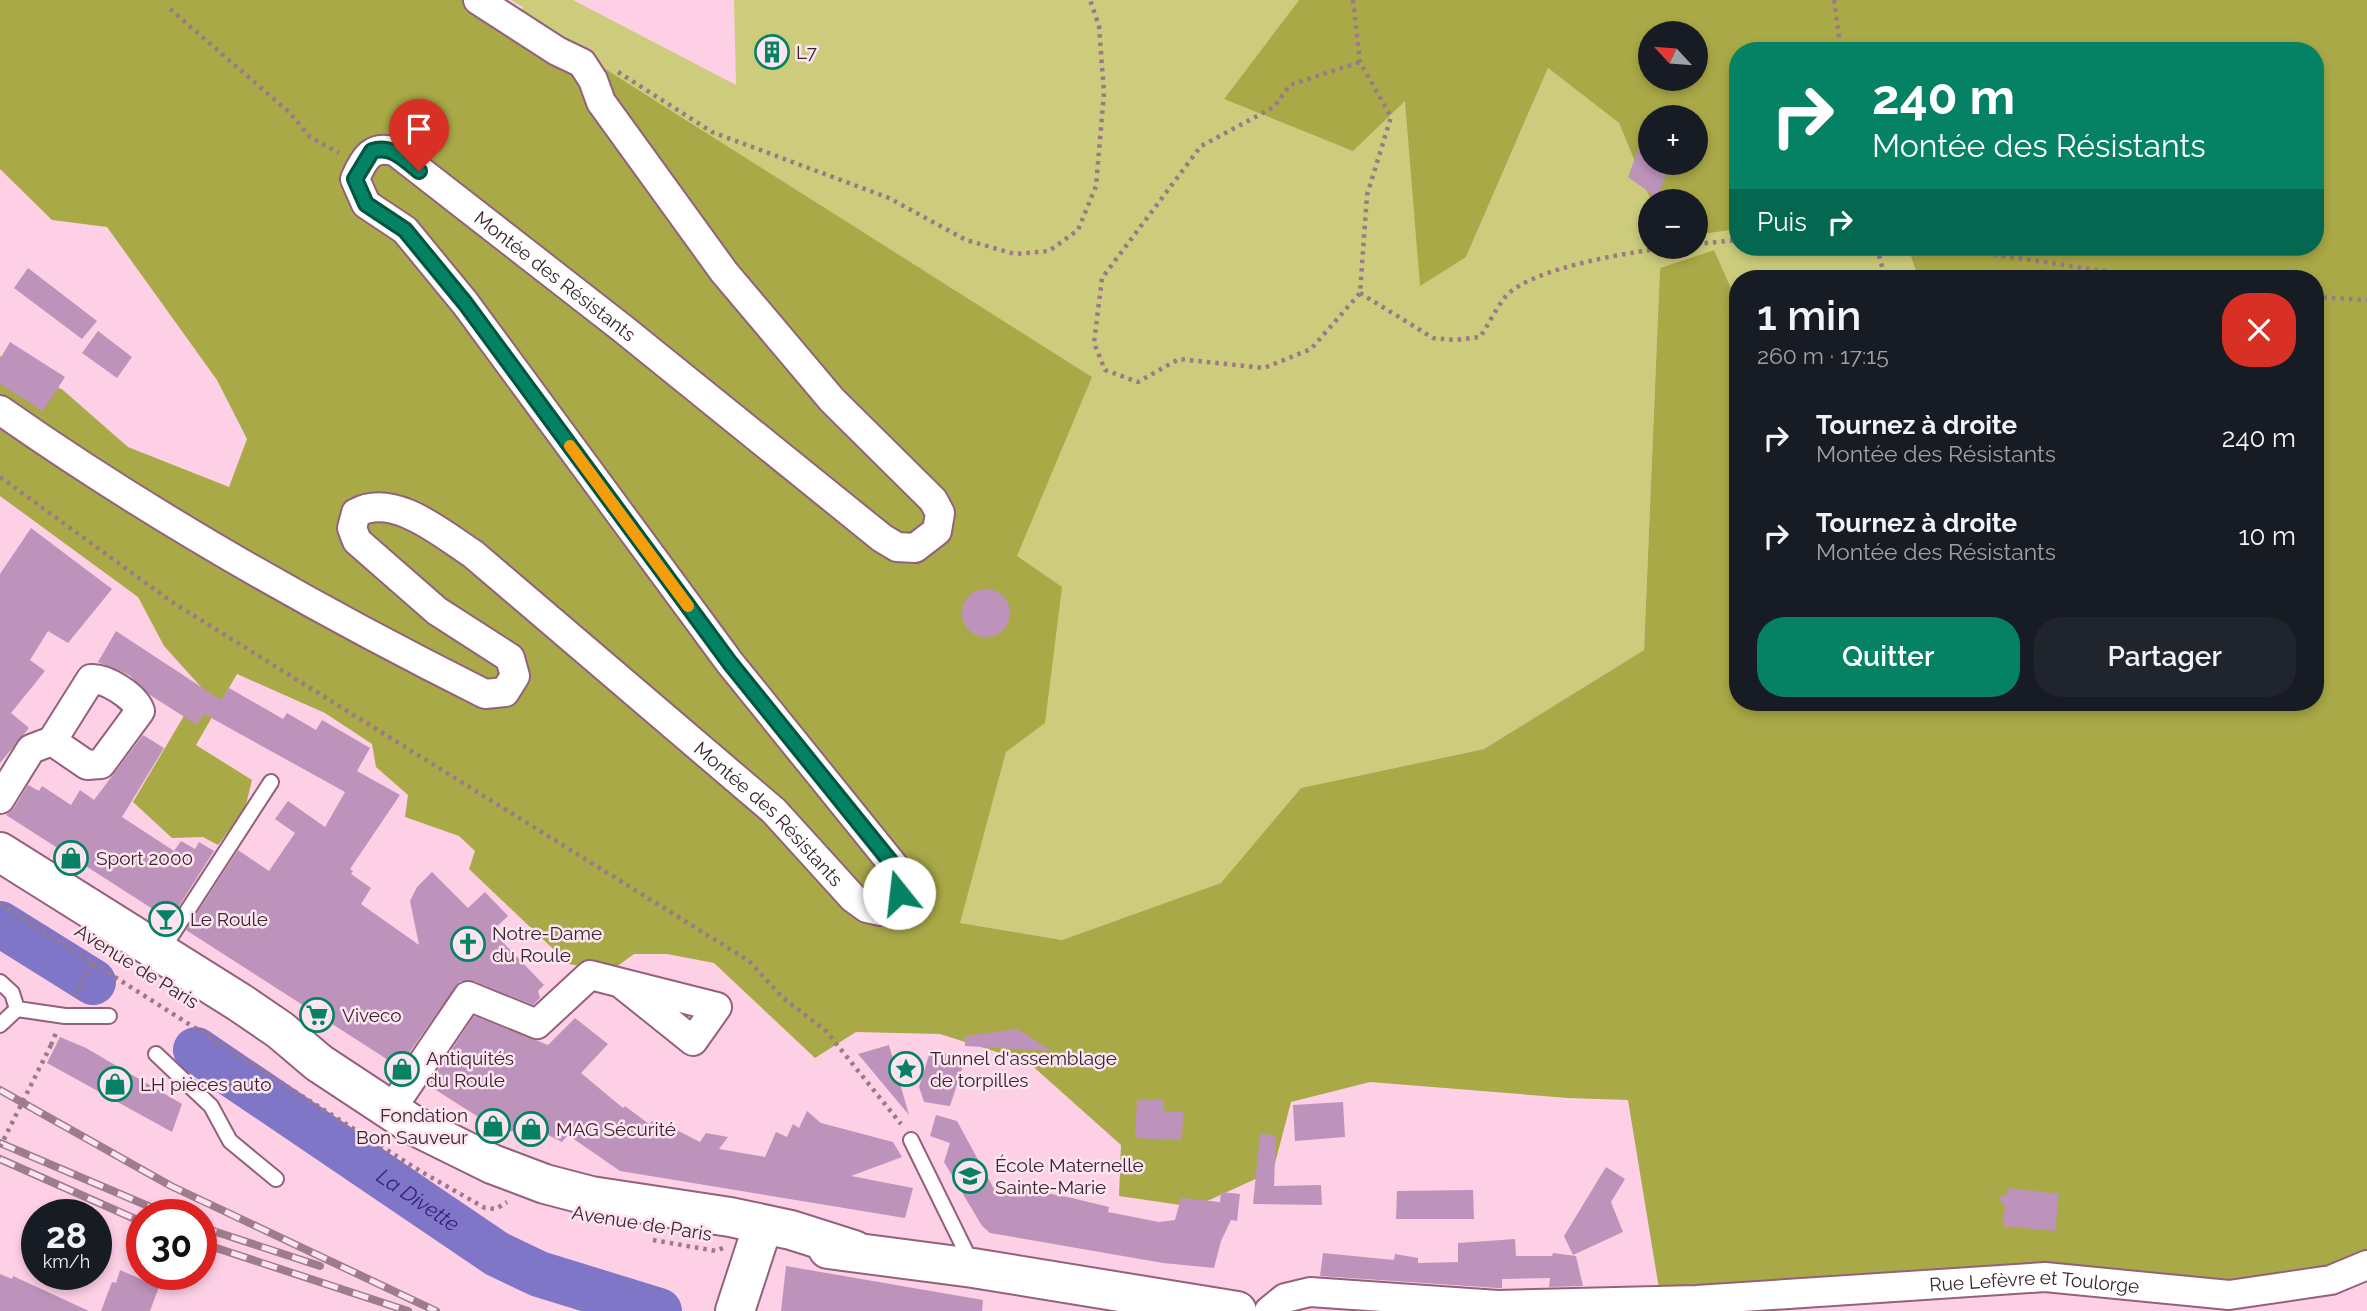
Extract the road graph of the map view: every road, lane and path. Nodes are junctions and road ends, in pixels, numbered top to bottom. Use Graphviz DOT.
graph roads {
  1 [pos="478,0"];
  2 [pos="1090,0"];
  3 [pos="1353,0"];
  4 [pos="1834,0"];
  5 [pos="170,9"];
  6 [pos="1840,42"];
  7 [pos="1360,62"];
  8 [pos="582,63"];
  9 [pos="322,145"];
  10 [pos="1729,241"];
  11 [pos="1708,243"];
  12 [pos="1638,251"];
  13 [pos="2004,256"];
  14 [pos="2098,270"];
  15 [pos="1360,293"];
  16 [pos="2324,298"];
  17 [pos="2367,300"];
  18 [pos="0,410"];
  19 [pos="0,477"];
  20 [pos="52,741"];
  21 [pos="271,782"];
  22 [pos="0,799"];
  23 [pos="0,852"];
  24 [pos="0,875"];
  25 [pos="160,954"];
  26 [pos="93,962"];
  27 [pos="0,982"];
  28 [pos="623,985"];
  29 [pos="77,993"];
  30 [pos="17,1009"];
  31 [pos="109,1016"];
  32 [pos="0,1025"];
  33 [pos="51,1045"];
  34 [pos="156,1054"];
  35 [pos="319,1063"];
  36 [pos="402,1118"];
  37 [pos="911,1140"];
  38 [pos="0,1147"];
  39 [pos="276,1179"];
  40 [pos="760,1234"];
  41 [pos="2367,1265"];
  42 [pos="973,1268"];
  43 [pos="735,1310"];
  44 [pos="1237,1311"];
  45 [pos="1269,1311"];
  1 -- 8 [label="street"];
  2 -- 8 [label="path"];
  3 -- 7 [label="path"];
  4 -- 6 [label="path"];
  5 -- 9 [label="path"];
  7 -- 15 [label="path"];
  7 -- 15 [label="path"];
  8 -- 18 [label="street, Montée des Résistants"];
  10 -- 11 [label="path"];
  12 -- 15 [label="path"];
  13 -- 14 [label="path"];
  16 -- 17 [label="path"];
  19 -- 37 [label="path"];
  20 -- 22 [label="street"];
  21 -- 25 [label="lane, Avenue de Paris"];
  23 -- 25 [label="main road, Avenue de Paris"];
  24 -- 35 [label="main road, Avenue de Paris"];
  25 -- 35 [label="main road, Avenue de Paris"];
  26 -- 29 [label="path"];
  27 -- 30 [label="lane"];
  28 -- 36 [label="street"];
  30 -- 31 [label="lane"];
  30 -- 32 [label="lane"];
  33 -- 38 [label="path, bridge"];
  34 -- 39 [label="lane"];
  35 -- 36 [label="main road, Avenue de Paris"];
  36 -- 40 [label="main road, Avenue de Paris"];
  37 -- 42 [label="lane"];
  40 -- 42 [label="main road, Avenue de Paris"];
  40 -- 43 [label="main road"];
  41 -- 45 [label="street, Rue Lefèvre et Toulorge"];
  42 -- 44 [label="main road, Avenue de Paris"];
}
